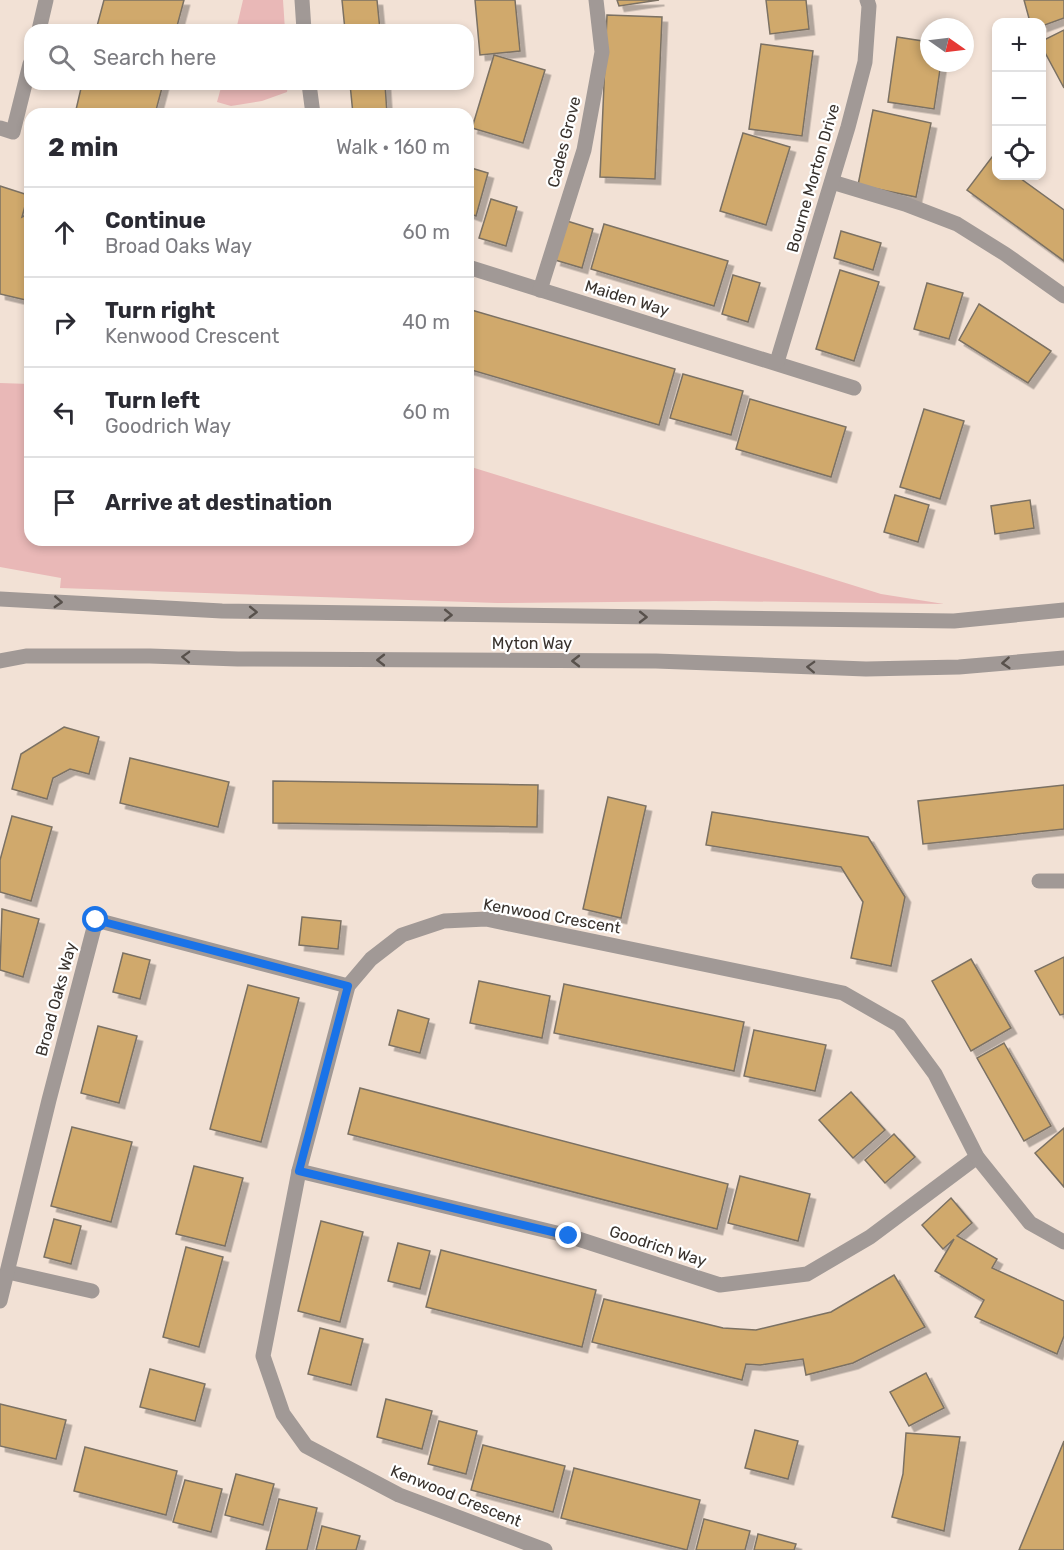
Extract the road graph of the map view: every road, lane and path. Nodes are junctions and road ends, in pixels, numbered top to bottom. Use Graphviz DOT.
graph roads {
  1 [pos="46,0"];
  2 [pos="302,0"];
  3 [pos="596,0"];
  4 [pos="867,0"];
  5 [pos="40,24"];
  6 [pos="304,24"];
  7 [pos="24,88"];
  8 [pos="310,90"];
  9 [pos="313,108"];
  10 [pos="0,128"];
  11 [pos="832,182"];
  12 [pos="474,269"];
  13 [pos="540,290"];
  14 [pos="1064,296"];
  15 [pos="777,362"];
  16 [pos="854,388"];
  17 [pos="0,599"];
  18 [pos="1064,610"];
  19 [pos="1064,657"];
  20 [pos="0,662"];
  21 [pos="1039,881"];
  22 [pos="1064,881"];
  23 [pos="348,986"];
  24 [pos="977,1157"];
  25 [pos="299,1171"];
  26 [pos="1064,1242"];
  27 [pos="8,1272"];
  28 [pos="92,1291"];
  29 [pos="0,1301"];
  30 [pos="545,1550"];
  1 -- 5 [label="street"];
  2 -- 6 [label="street"];
  3 -- 13 [label="street, Cades Grove"];
  4 -- 11 [label="street, Bourne Morton Drive"];
  7 -- 10 [label="street"];
  8 -- 9 [label="street"];
  11 -- 14 [label="street"];
  11 -- 15 [label="street, Bourne Morton Drive"];
  12 -- 13 [label="street, Maiden Way"];
  13 -- 15 [label="street, Maiden Way"];
  15 -- 16 [label="street, Maiden Way"];
  17 -- 18 [label="street, Myton Way, one-way"];
  19 -- 20 [label="street, Myton Way, one-way"];
  21 -- 22 [label="street"];
  23 -- 24 [label="street, Kenwood Crescent"];
  23 -- 25 [label="street, Kenwood Crescent"];
  23 -- 27 [label="street, Broad Oaks Way"];
  24 -- 25 [label="street, Goodrich Way"];
  24 -- 26 [label="street, Kenwood Crescent"];
  25 -- 30 [label="street, Kenwood Crescent"];
  27 -- 28 [label="street"];
  27 -- 29 [label="street, Broad Oaks Way"];
}
